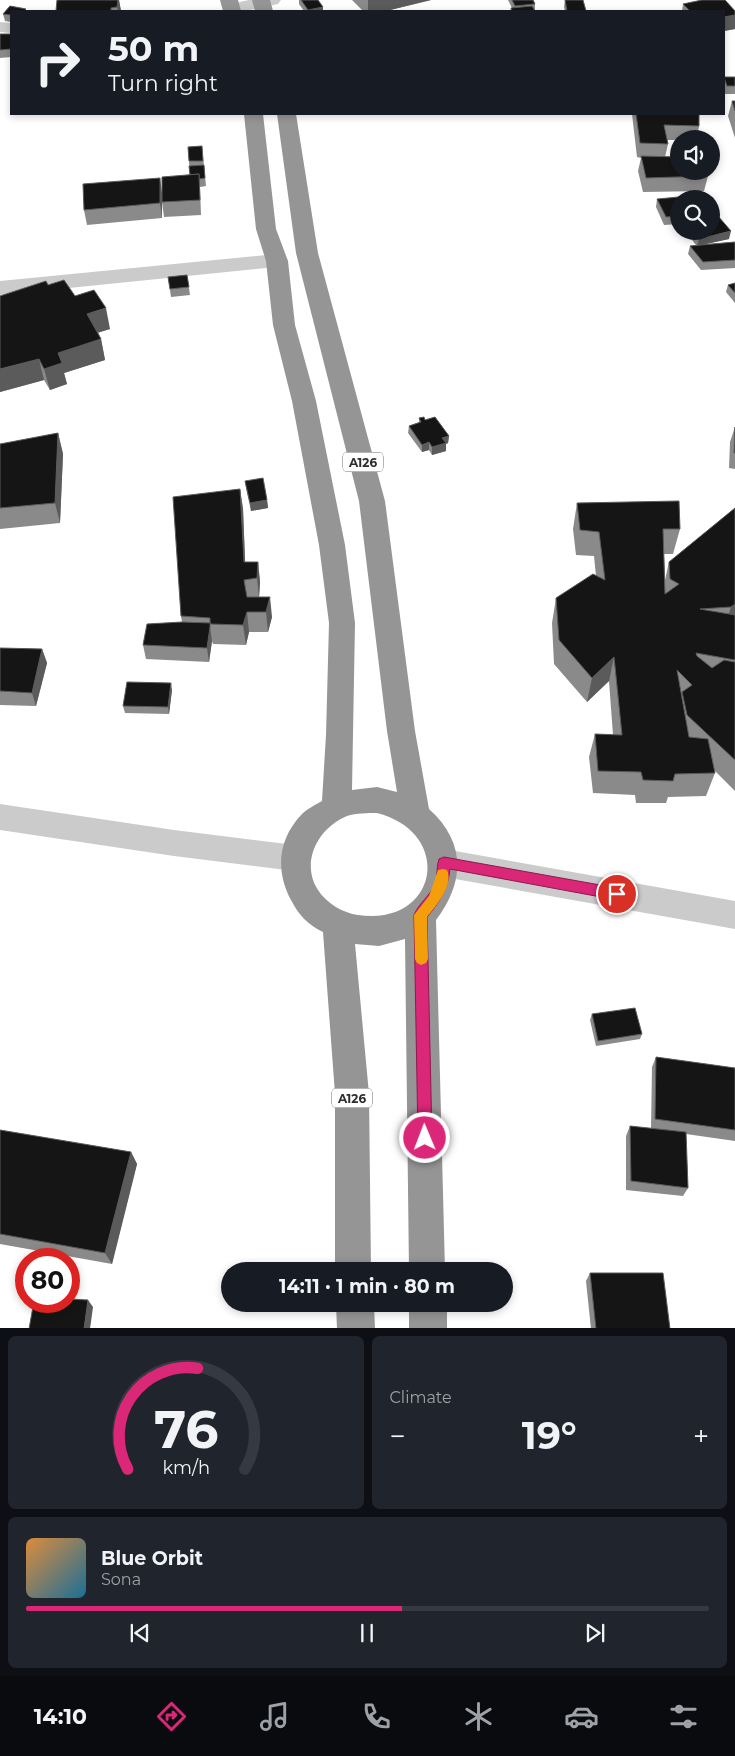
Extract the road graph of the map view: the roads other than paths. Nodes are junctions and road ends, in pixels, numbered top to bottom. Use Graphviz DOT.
graph roads {
  1 [pos="265,3"];
  2 [pos="231,7"];
  3 [pos="253,115"];
  4 [pos="286,115"];
  5 [pos="277,261"];
  6 [pos="0,288"];
  7 [pos="336,806"];
  8 [pos="415,814"];
  9 [pos="0,817"];
  10 [pos="295,858"];
  11 [pos="444,863"];
  12 [pos="420,915"];
  13 [pos="735,915"];
  14 [pos="338,926"];
  15 [pos="353,1262"];
  16 [pos="428,1262"];
  17 [pos="355,1312"];
  18 [pos="428,1312"];
  19 [pos="356,1328"];
  20 [pos="428,1328"];
  1 -- 2 [label="street"];
  3 -- 5 [label="highway"];
  4 -- 8 [label="highway, A126"];
  5 -- 6 [label="street"];
  5 -- 7 [label="highway"];
  7 -- 8 [label="highway"];
  7 -- 10 [label="highway"];
  8 -- 11 [label="highway"];
  9 -- 10 [label="street"];
  10 -- 14 [label="highway"];
  11 -- 12 [label="highway"];
  11 -- 13 [label="street"];
  12 -- 14 [label="highway"];
  12 -- 16 [label="highway"];
  14 -- 15 [label="highway, A126"];
  17 -- 19 [label="highway"];
  18 -- 20 [label="highway"];
}
